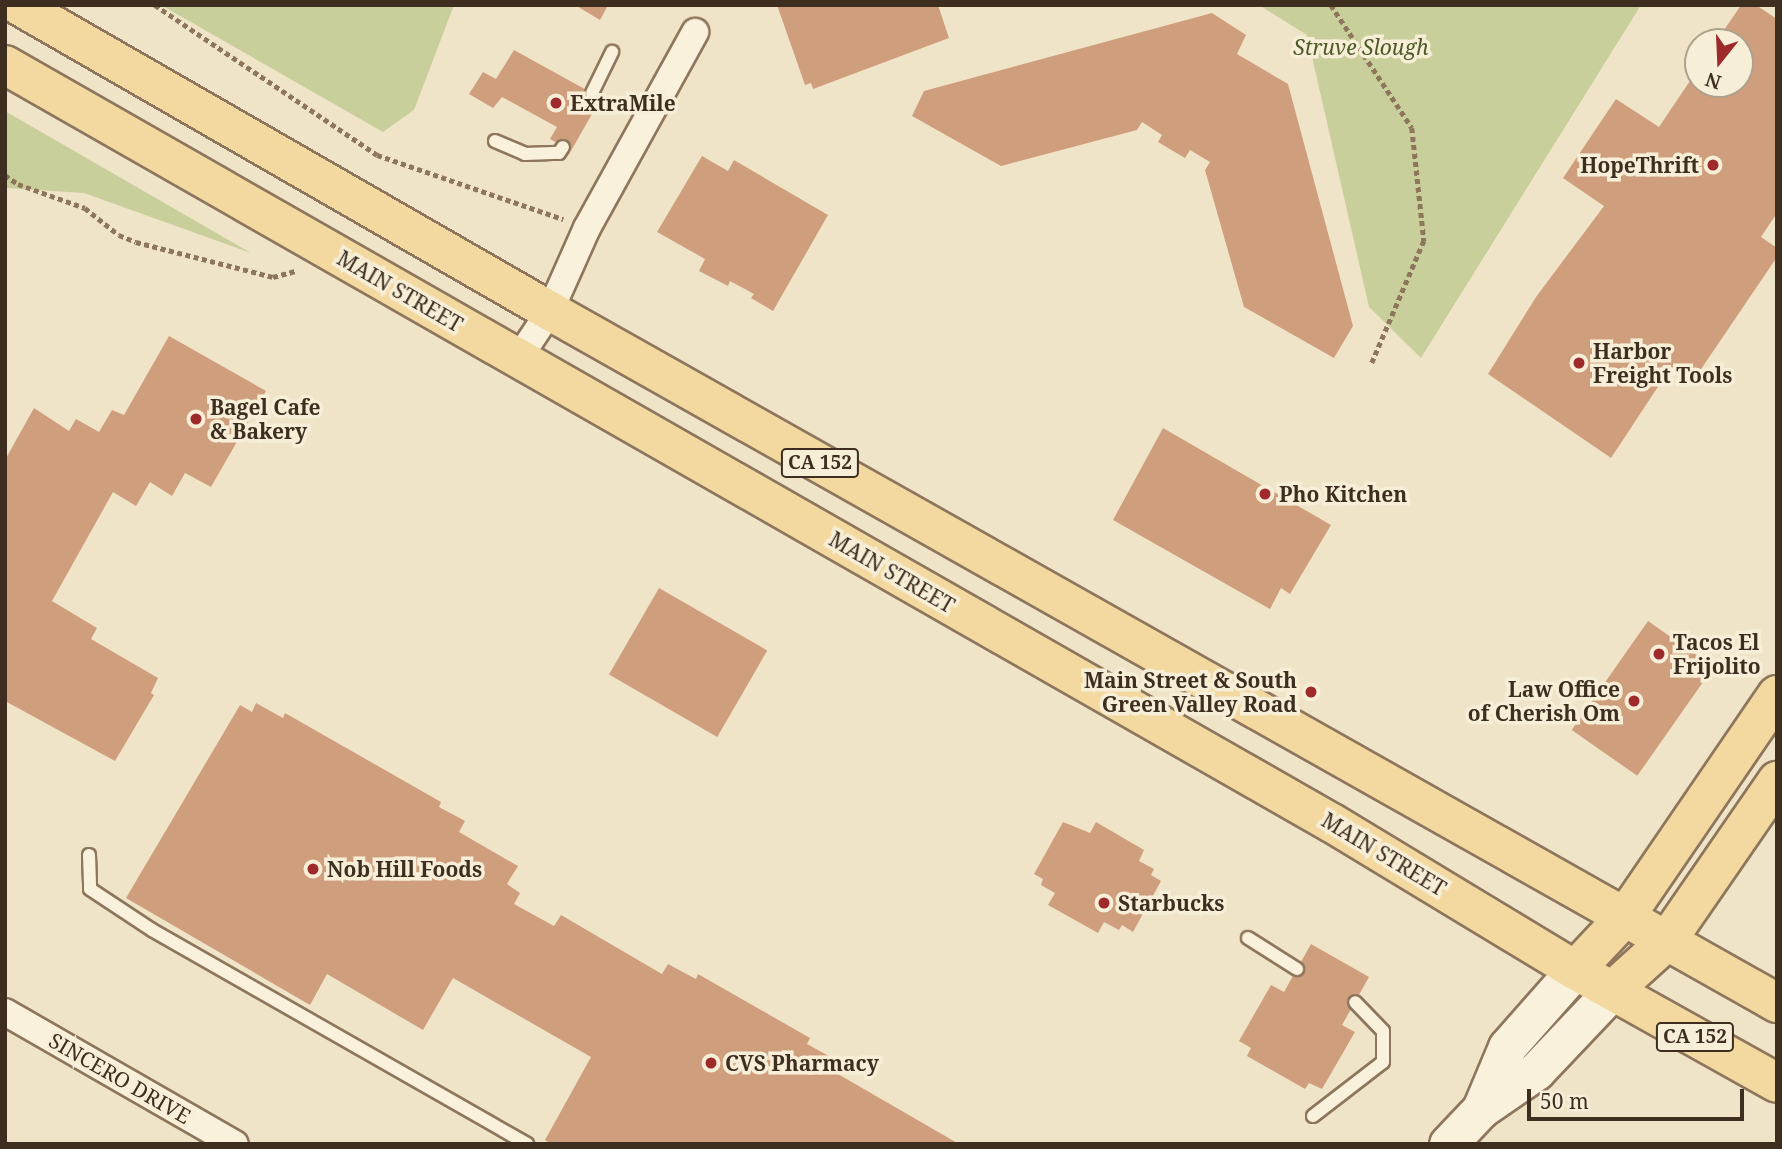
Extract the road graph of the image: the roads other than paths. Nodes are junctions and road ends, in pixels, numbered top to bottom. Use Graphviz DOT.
graph roads {
  1 [pos="18,5"];
  2 [pos="695,32"];
  3 [pos="612,52"];
  4 [pos="5,65"];
  5 [pos="592,93"];
  6 [pos="495,141"];
  7 [pos="563,146"];
  8 [pos="550,311"];
  9 [pos="518,359"];
  10 [pos="1777,695"];
  11 [pos="1777,780"];
  12 [pos="89,855"];
  13 [pos="1625,917"];
  14 [pos="1248,938"];
  15 [pos="1666,942"];
  16 [pos="1297,969"];
  17 [pos="1575,970"];
  18 [pos="1613,990"];
  19 [pos="1355,1002"];
  20 [pos="1777,1003"];
  21 [pos="5,1012"];
  22 [pos="1777,1083"];
  23 [pos="1481,1109"];
  24 [pos="1313,1116"];
  25 [pos="234,1144"];
  26 [pos="527,1144"];
  27 [pos="1448,1144"];
  1 -- 8 [label="main road, CA 152"];
  2 -- 8 [label="street"];
  3 -- 5 [label="lane"];
  4 -- 9 [label="main road, MAIN STREET / CA 152"];
  6 -- 7 [label="lane"];
  8 -- 9 [label="street"];
  8 -- 13 [label="main road, CA 152"];
  9 -- 17 [label="main road, MAIN STREET / CA 152"];
  10 -- 13 [label="main road"];
  11 -- 15 [label="main road"];
  12 -- 26 [label="lane"];
  13 -- 15 [label="main road, CA 152"];
  13 -- 17 [label="main road"];
  14 -- 16 [label="lane"];
  15 -- 18 [label="main road"];
  15 -- 20 [label="main road, CA 152"];
  17 -- 18 [label="main road, MAIN STREET / CA 152"];
  17 -- 23 [label="main road"];
  18 -- 22 [label="main road, MAIN STREET / CA 152"];
  18 -- 23 [label="main road"];
  19 -- 24 [label="lane"];
  21 -- 25 [label="street, SINCERO DRIVE"];
  23 -- 27 [label="main road"];
}
